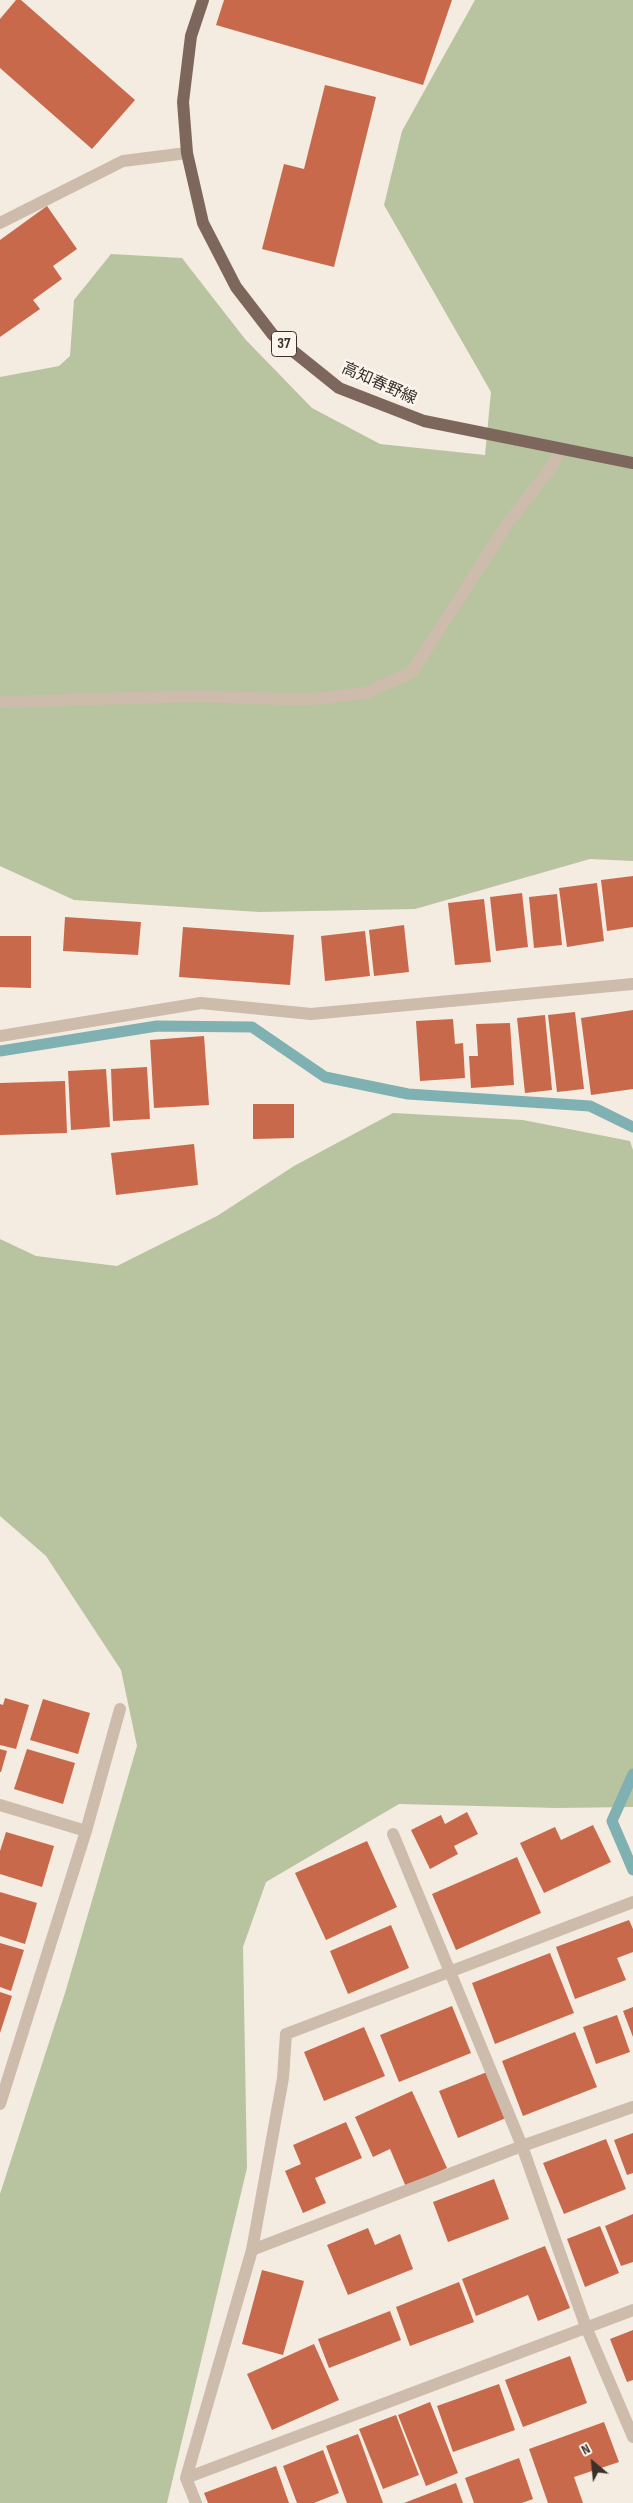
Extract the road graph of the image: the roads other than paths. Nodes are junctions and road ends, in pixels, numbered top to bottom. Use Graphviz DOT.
graph roads {
  1 [pos="203,0"];
  2 [pos="187,154"];
  3 [pos="0,223"];
  4 [pos="560,449"];
  5 [pos="633,463"];
  6 [pos="0,702"];
  7 [pos="633,984"];
  8 [pos="0,1036"];
  9 [pos="120,1709"];
  10 [pos="0,1805"];
  11 [pos="86,1831"];
  12 [pos="393,1834"];
  13 [pos="633,1902"];
  14 [pos="450,1972"];
  15 [pos="0,2104"];
  16 [pos="633,2107"];
  17 [pos="522,2146"];
  18 [pos="252,2250"];
  19 [pos="633,2310"];
  20 [pos="586,2327"];
  21 [pos="633,2437"];
  22 [pos="186,2478"];
  23 [pos="196,2503"];
  1 -- 2 [label="main road, 高知春野線 / 37"];
  2 -- 3 [label="street"];
  2 -- 4 [label="main road, 高知春野線 / 37"];
  4 -- 5 [label="main road, 高知春野線 / 37"];
  4 -- 6 [label="street"];
  7 -- 8 [label="street"];
  9 -- 11 [label="street"];
  10 -- 11 [label="street"];
  11 -- 15 [label="street"];
  12 -- 14 [label="street"];
  13 -- 14 [label="street"];
  14 -- 17 [label="street"];
  14 -- 18 [label="street"];
  16 -- 17 [label="street"];
  17 -- 18 [label="street"];
  17 -- 20 [label="street"];
  18 -- 22 [label="street"];
  19 -- 20 [label="street"];
  20 -- 21 [label="street"];
  20 -- 22 [label="street"];
  22 -- 23 [label="street"];
}
